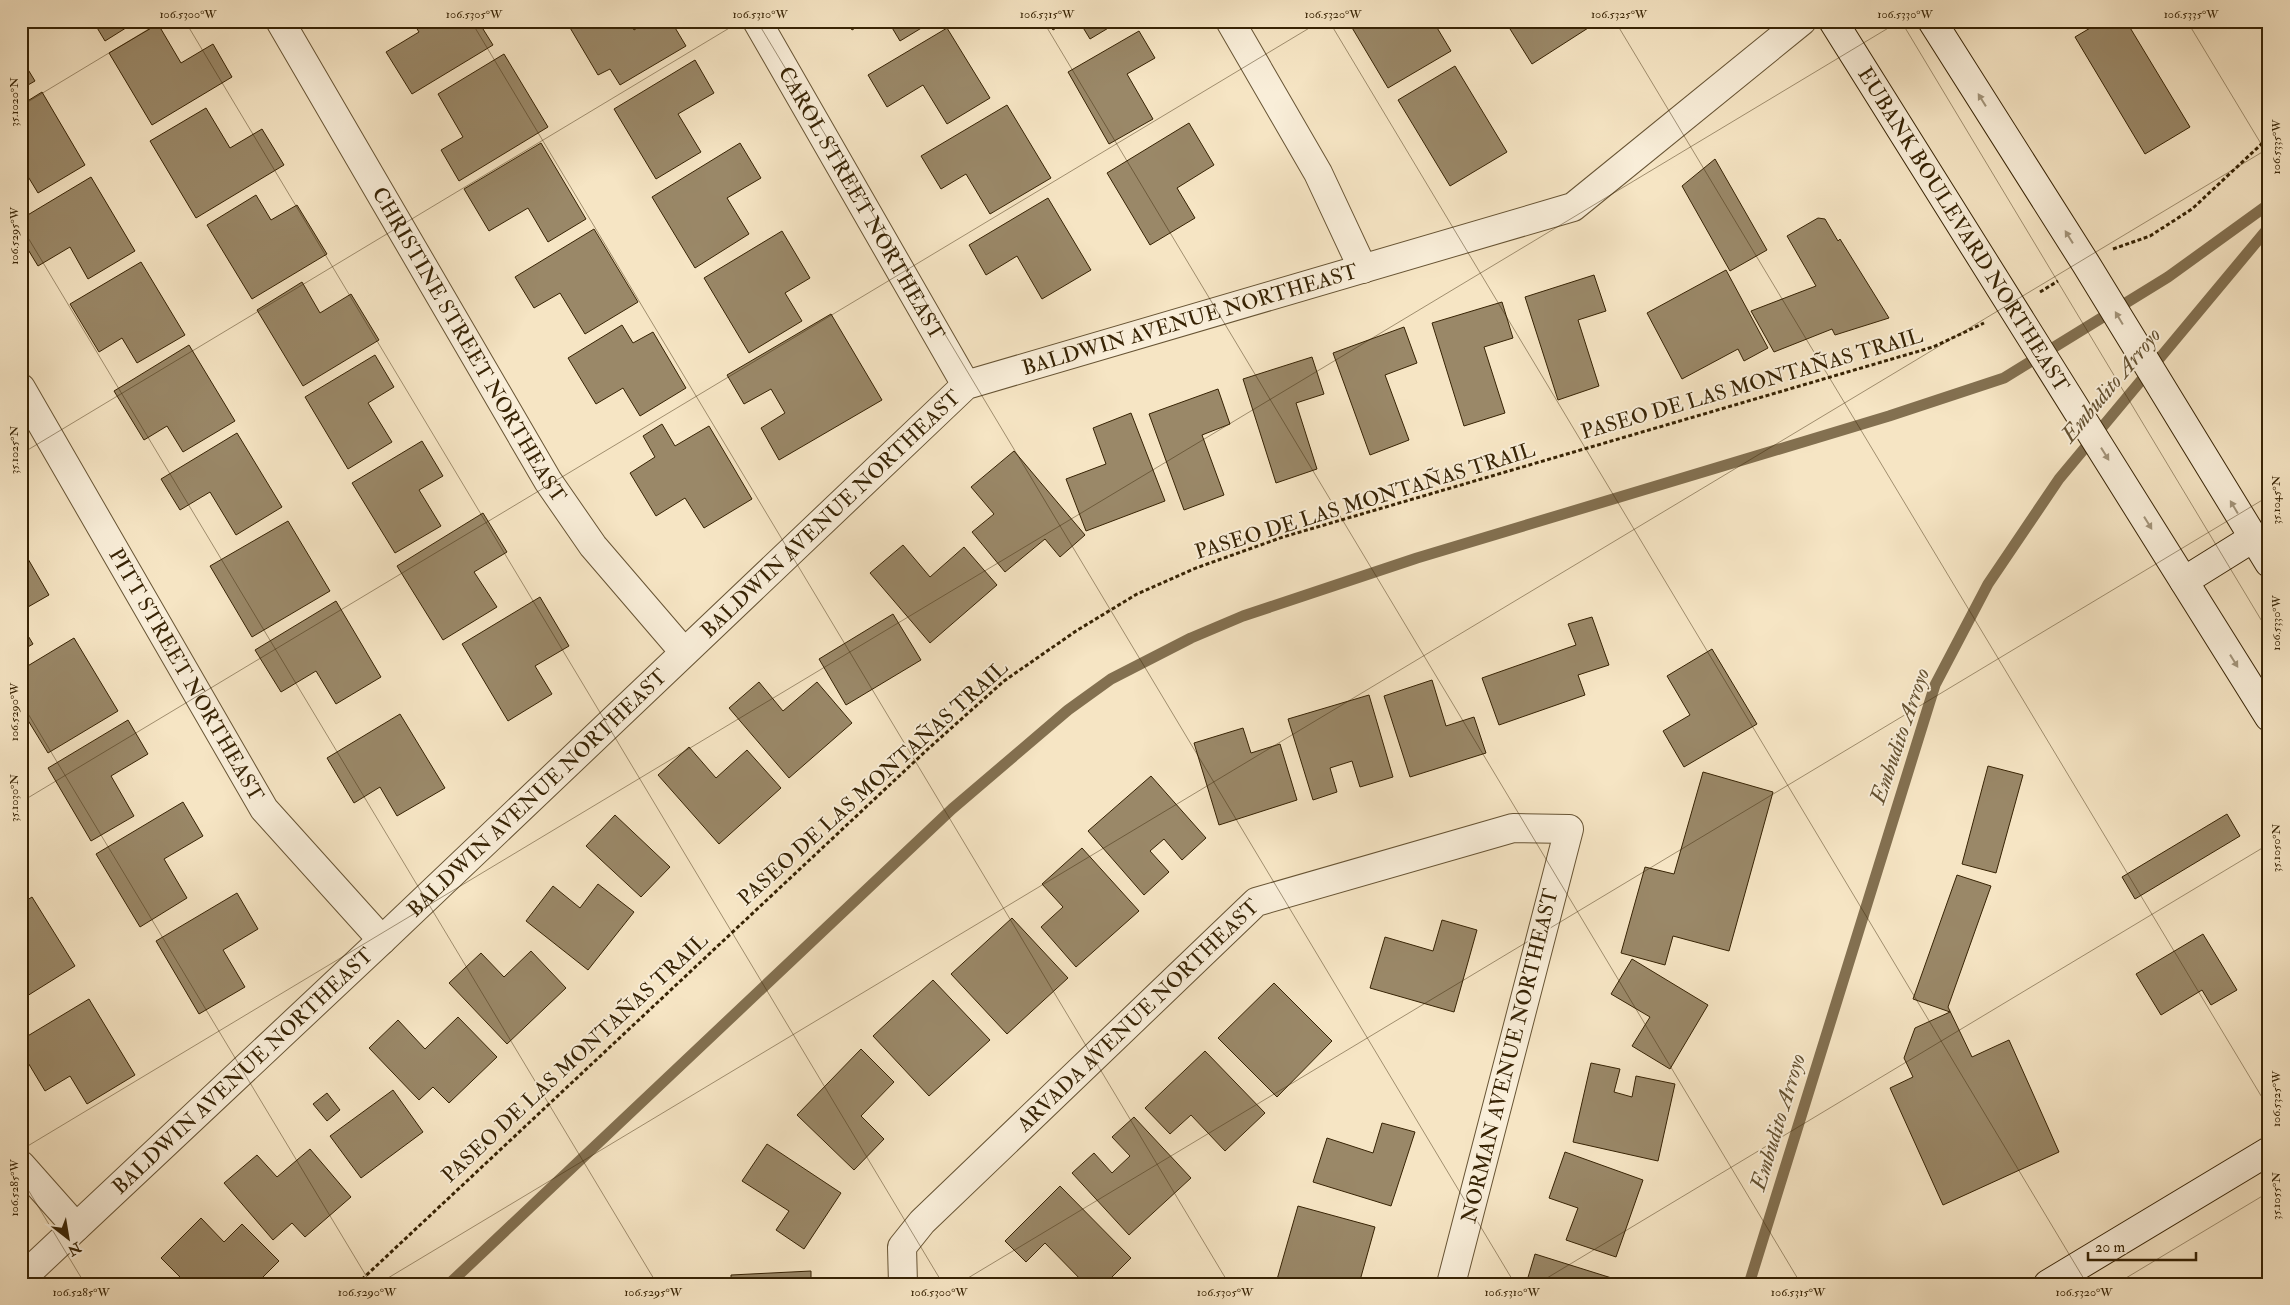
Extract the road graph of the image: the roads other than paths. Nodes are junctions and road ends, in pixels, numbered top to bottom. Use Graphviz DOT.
graph roads {
  1 [pos="280,21"];
  2 [pos="757,21"];
  3 [pos="1230,21"];
  4 [pos="1802,21"];
  5 [pos="1833,21"];
  6 [pos="1932,21"];
  7 [pos="1364,269"];
  8 [pos="966,385"];
  9 [pos="21,388"];
  10 [pos="2253,538"];
  11 [pos="2269,563"];
  12 [pos="2184,582"];
  13 [pos="684,652"];
  14 [pos="2269,717"];
  15 [pos="1569,829"];
  16 [pos="382,940"];
  17 [pos="2269,1150"];
  18 [pos="21,1165"];
  19 [pos="76,1227"];
  20 [pos="21,1279"];
  21 [pos="903,1284"];
  22 [pos="1452,1284"];
  23 [pos="2048,1284"];
  1 -- 13 [label="street, CHRISTINE STREET NORTHEAST"];
  2 -- 8 [label="street, CAROL STREET NORTHEAST"];
  3 -- 7 [label="street"];
  4 -- 7 [label="street, BALDWIN AVENUE NORTHEAST"];
  5 -- 12 [label="street, EUBANK BOULEVARD NORTHEAST, one-way"];
  10 -- 6 [label="street, one-way"];
  7 -- 8 [label="street, BALDWIN AVENUE NORTHEAST"];
  8 -- 13 [label="street, BALDWIN AVENUE NORTHEAST"];
  9 -- 16 [label="street, PITT STREET NORTHEAST"];
  10 -- 11 [label="street"];
  10 -- 12 [label="street"];
  12 -- 14 [label="street, EUBANK BOULEVARD NORTHEAST, one-way"];
  13 -- 16 [label="street, BALDWIN AVENUE NORTHEAST"];
  15 -- 21 [label="street, ARVADA AVENUE NORTHEAST"];
  15 -- 22 [label="street, NORMAN AVENUE NORTHEAST"];
  16 -- 19 [label="street, BALDWIN AVENUE NORTHEAST"];
  17 -- 23 [label="street"];
  18 -- 19 [label="street"];
  19 -- 20 [label="street, BALDWIN AVENUE NORTHEAST"];
}
